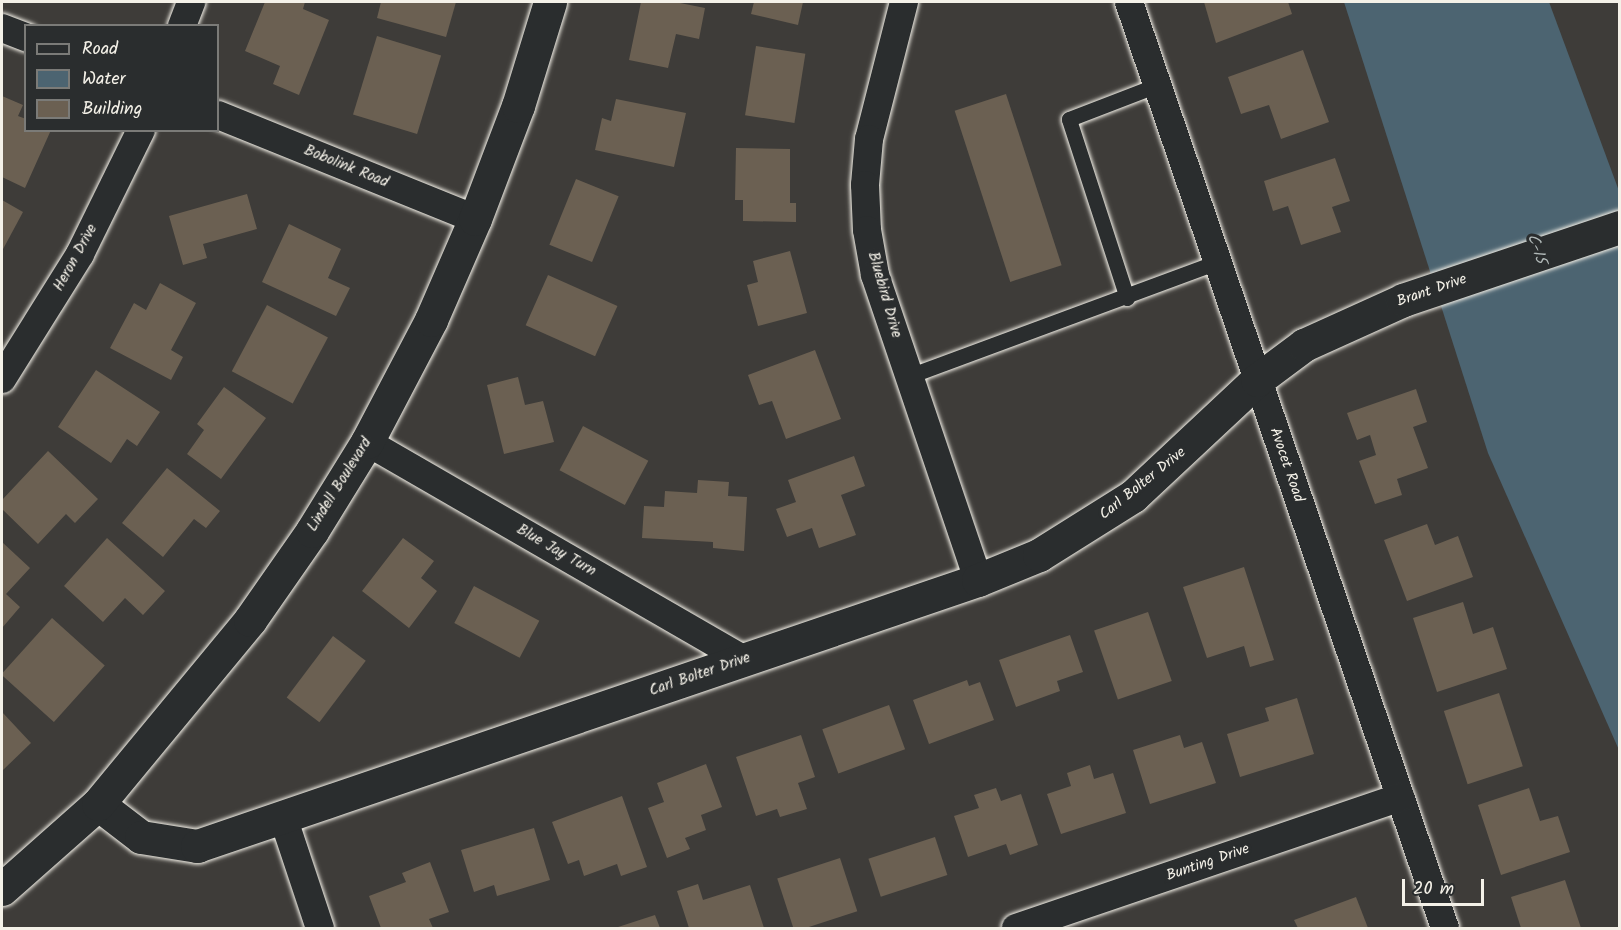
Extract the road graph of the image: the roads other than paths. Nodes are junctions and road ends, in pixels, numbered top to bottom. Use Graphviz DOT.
graph roads {
  1 [pos="191,2"];
  2 [pos="550,2"];
  3 [pos="904,2"];
  4 [pos="1129,2"];
  5 [pos="183,24"];
  6 [pos="2,28"];
  7 [pos="24,36"];
  8 [pos="1157,85"];
  9 [pos="219,115"];
  10 [pos="140,132"];
  11 [pos="475,219"];
  12 [pos="1620,227"];
  13 [pos="1217,262"];
  14 [pos="1127,298"];
  15 [pos="909,376"];
  16 [pos="2,379"];
  17 [pos="1257,380"];
  18 [pos="367,442"];
  19 [pos="978,580"];
  20 [pos="745,660"];
  21 [pos="1400,797"];
  22 [pos="98,804"];
  23 [pos="283,817"];
  24 [pos="2,889"];
  25 [pos="320,928"];
  26 [pos="1016,928"];
  27 [pos="1445,928"];
  1 -- 5 [label="street"];
  2 -- 11 [label="street, Lindell Boulevard"];
  3 -- 15 [label="street, Bluebird Drive"];
  4 -- 8 [label="street, Avocet Road"];
  6 -- 7 [label="street"];
  8 -- 13 [label="street, Avocet Road"];
  8 -- 14 [label="lane"];
  9 -- 11 [label="street, Bobolink Road"];
  10 -- 16 [label="street, Heron Drive"];
  11 -- 18 [label="street, Lindell Boulevard"];
  12 -- 17 [label="street, Brant Drive"];
  13 -- 14 [label="lane"];
  13 -- 17 [label="street, Avocet Road"];
  14 -- 15 [label="lane"];
  15 -- 19 [label="street, Bluebird Drive"];
  17 -- 19 [label="street, Carl Bolter Drive"];
  17 -- 21 [label="street, Avocet Road"];
  18 -- 20 [label="street, Blue Jay Turn"];
  18 -- 22 [label="street, Lindell Boulevard"];
  19 -- 20 [label="street, Carl Bolter Drive"];
  20 -- 23 [label="street, Carl Bolter Drive"];
  21 -- 26 [label="street, Bunting Drive"];
  21 -- 27 [label="street, Avocet Road"];
  22 -- 23 [label="street, Carl Bolter Drive"];
  22 -- 24 [label="street, Lindell Boulevard"];
  23 -- 25 [label="street"];
}
